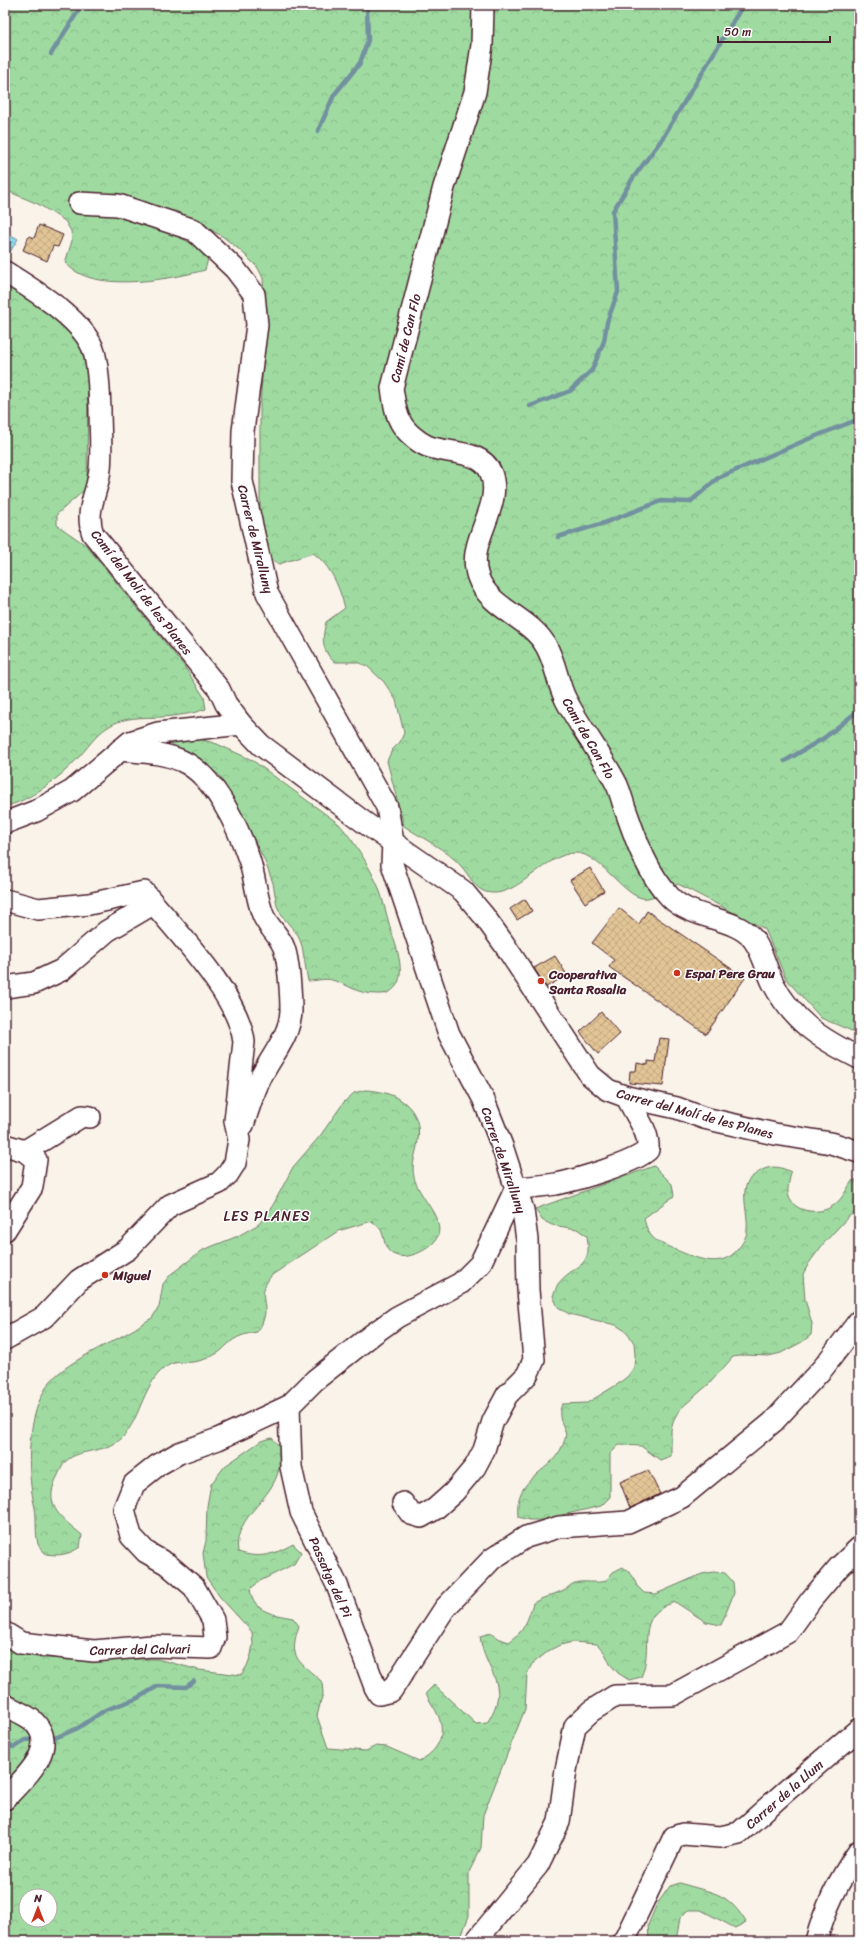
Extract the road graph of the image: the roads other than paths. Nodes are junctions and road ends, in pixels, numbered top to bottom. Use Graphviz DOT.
graph roads {
  1 [pos="483,5"];
  2 [pos="79,203"];
  3 [pos="5,272"];
  4 [pos="240,724"];
  5 [pos="120,750"];
  6 [pos="5,823"];
  7 [pos="393,846"];
  8 [pos="5,900"];
  9 [pos="153,904"];
  10 [pos="5,987"];
  11 [pos="859,1058"];
  12 [pos="627,1097"];
  13 [pos="90,1117"];
  14 [pos="239,1140"];
  15 [pos="5,1145"];
  16 [pos="25,1151"];
  17 [pos="859,1152"];
  18 [pos="516,1188"];
  19 [pos="5,1230"];
  20 [pos="859,1322"];
  21 [pos="5,1339"];
  22 [pos="289,1406"];
  23 [pos="403,1503"];
  24 [pos="859,1548"];
  25 [pos="5,1633"];
  26 [pos="5,1705"];
  27 [pos="859,1729"];
  28 [pos="5,1799"];
  29 [pos="859,1852"];
  30 [pos="476,1941"];
  31 [pos="623,1941"];
  32 [pos="816,1941"];
  1 -- 11 [label="street, Camí de Can Flo"];
  2 -- 7 [label="street, Carrer de Miralluny"];
  3 -- 4 [label="street, Camí del Molí de les Planes"];
  4 -- 5 [label="street"];
  4 -- 7 [label="street, Camí del Molí de les Planes"];
  5 -- 6 [label="street"];
  5 -- 14 [label="street"];
  7 -- 12 [label="street, Carrer del Molí de les Planes"];
  7 -- 18 [label="street, Carrer de Miralluny"];
  8 -- 9 [label="street"];
  9 -- 10 [label="street"];
  9 -- 14 [label="street"];
  12 -- 17 [label="street, Carrer del Molí de les Planes"];
  12 -- 18 [label="street"];
  13 -- 16 [label="street"];
  14 -- 21 [label="street"];
  15 -- 16 [label="street"];
  16 -- 19 [label="street"];
  18 -- 22 [label="street"];
  18 -- 23 [label="street, Carrer de Miralluny"];
  20 -- 22 [label="street, Passatge del Pi"];
  22 -- 25 [label="street, Carrer del Calvari"];
  24 -- 30 [label="street"];
  26 -- 28 [label="street"];
  27 -- 31 [label="street, Carrer de la Llum"];
  29 -- 32 [label="street"];
}
